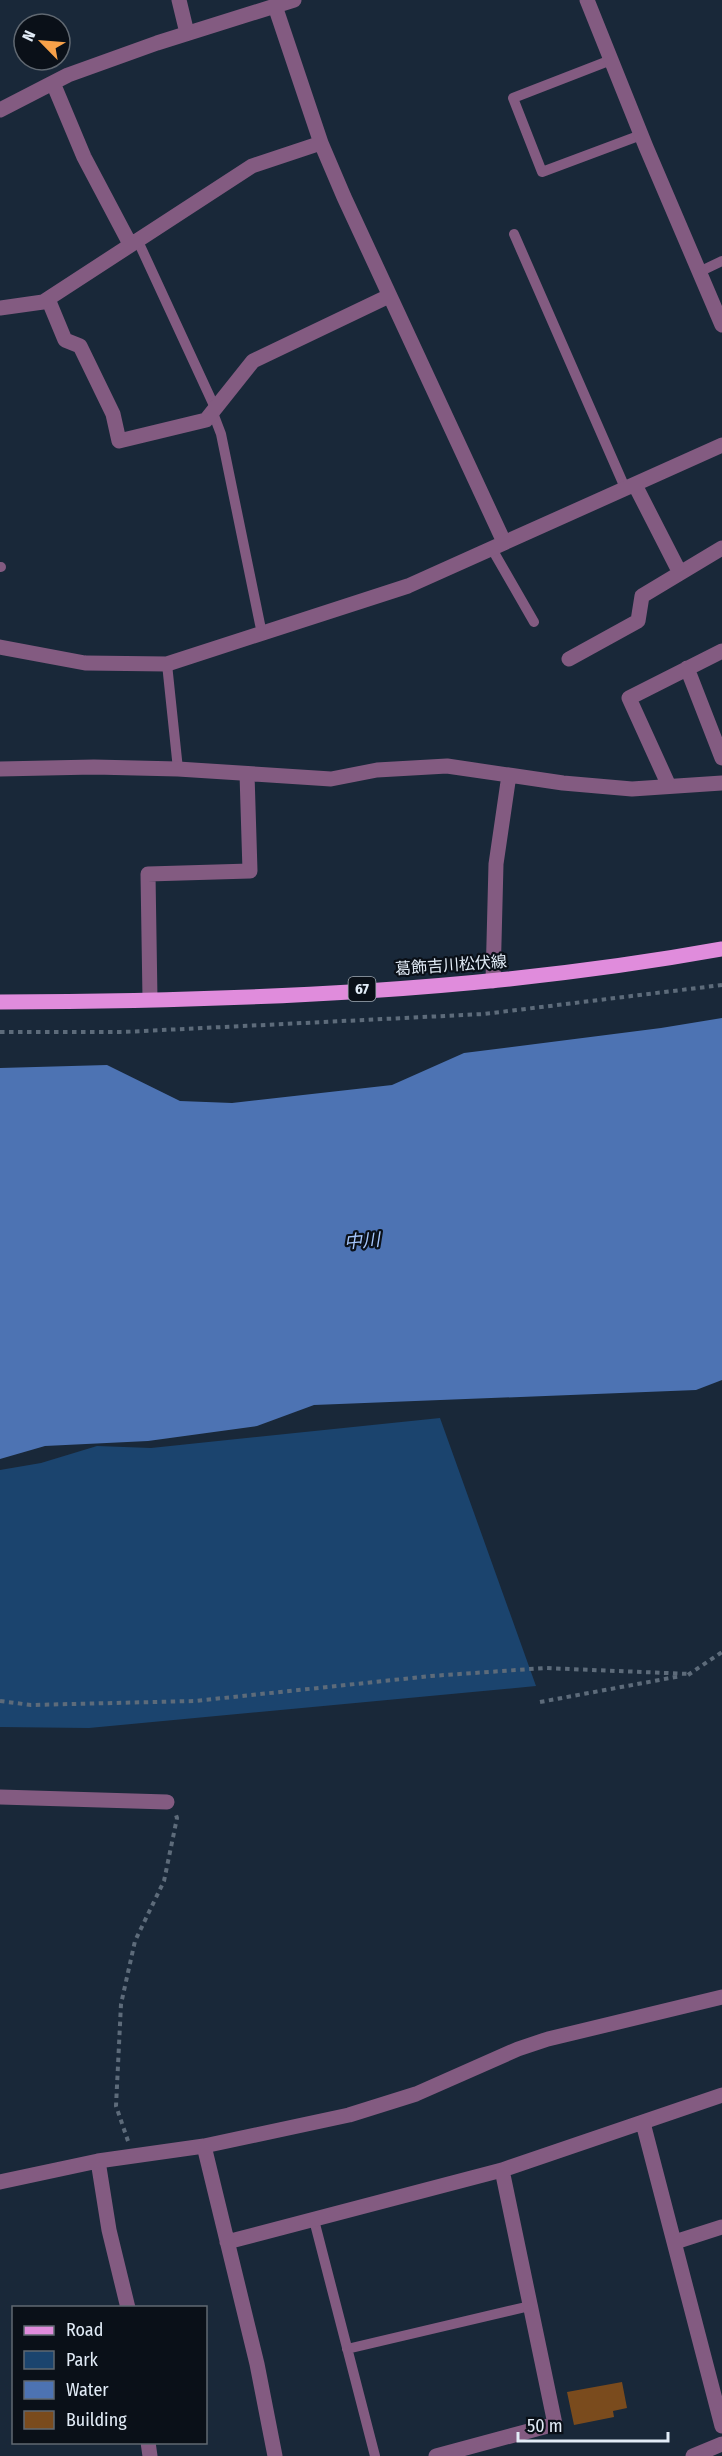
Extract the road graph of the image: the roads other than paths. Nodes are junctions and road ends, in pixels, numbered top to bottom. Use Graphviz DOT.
graph roads {
  1 [pos="178,0"];
  2 [pos="292,0"];
  3 [pos="593,2"];
  4 [pos="275,6"];
  5 [pos="187,33"];
  6 [pos="611,60"];
  7 [pos="53,83"];
  8 [pos="0,110"];
  9 [pos="641,135"];
  10 [pos="321,143"];
  11 [pos="514,234"];
  12 [pos="133,242"];
  13 [pos="722,261"];
  14 [pos="699,272"];
  15 [pos="389,296"];
  16 [pos="48,299"];
  17 [pos="0,308"];
  18 [pos="722,325"];
  19 [pos="214,412"];
  20 [pos="722,445"];
  21 [pos="630,488"];
  22 [pos="498,546"];
  23 [pos="722,548"];
  24 [pos="680,573"];
  25 [pos="534,622"];
  26 [pos="262,634"];
  27 [pos="0,647"];
  28 [pos="722,651"];
  29 [pos="569,659"];
  30 [pos="167,664"];
  31 [pos="687,668"];
  32 [pos="722,758"];
  33 [pos="0,769"];
  34 [pos="178,769"];
  35 [pos="247,774"];
  36 [pos="509,775"];
  37 [pos="722,783"];
  38 [pos="669,786"];
  39 [pos="722,949"];
  40 [pos="493,981"];
  41 [pos="150,999"];
  42 [pos="0,1002"];
  43 [pos="0,1797"];
  44 [pos="167,1802"];
  45 [pos="722,1997"];
  46 [pos="722,2095"];
  47 [pos="643,2122"];
  48 [pos="204,2146"];
  49 [pos="98,2161"];
  50 [pos="502,2170"];
  51 [pos="0,2182"];
  52 [pos="314,2220"];
  53 [pos="722,2227"];
  54 [pos="227,2242"];
  55 [pos="675,2242"];
  56 [pos="128,2306"];
  57 [pos="530,2306"];
  58 [pos="347,2349"];
  59 [pos="722,2426"];
  60 [pos="722,2444"];
  61 [pos="275,2456"];
  62 [pos="375,2456"];
  63 [pos="436,2456"];
  64 [pos="693,2456"];
  1 -- 5 [label="street"];
  2 -- 4 [label="street"];
  3 -- 6 [label="street"];
  4 -- 5 [label="street"];
  4 -- 10 [label="street"];
  5 -- 7 [label="street"];
  6 -- 9 [label="street"];
  6 -- 9 [label="lane"];
  7 -- 8 [label="street"];
  7 -- 12 [label="street"];
  9 -- 14 [label="street"];
  10 -- 12 [label="street"];
  10 -- 15 [label="street"];
  11 -- 21 [label="lane"];
  12 -- 16 [label="street"];
  12 -- 19 [label="lane"];
  13 -- 14 [label="lane"];
  14 -- 18 [label="street"];
  15 -- 19 [label="street"];
  15 -- 22 [label="street"];
  16 -- 17 [label="street"];
  16 -- 19 [label="street"];
  19 -- 26 [label="lane"];
  20 -- 21 [label="street"];
  21 -- 22 [label="street"];
  21 -- 24 [label="street"];
  22 -- 25 [label="lane"];
  22 -- 26 [label="street"];
  23 -- 24 [label="street"];
  24 -- 29 [label="street"];
  26 -- 30 [label="street"];
  27 -- 30 [label="street"];
  28 -- 31 [label="street"];
  30 -- 34 [label="lane"];
  31 -- 32 [label="street"];
  31 -- 38 [label="street"];
  33 -- 34 [label="street"];
  34 -- 35 [label="street"];
  35 -- 36 [label="street"];
  35 -- 41 [label="street"];
  36 -- 38 [label="street"];
  36 -- 40 [label="street"];
  37 -- 38 [label="street"];
  39 -- 40 [label="main road, 葛飾吉川松伏線 / 67"];
  40 -- 41 [label="main road, 葛飾吉川松伏線 / 67"];
  41 -- 42 [label="main road, 葛飾吉川松伏線 / 67"];
  43 -- 44 [label="street"];
  45 -- 48 [label="street"];
  46 -- 47 [label="street"];
  47 -- 50 [label="street"];
  47 -- 55 [label="street"];
  48 -- 49 [label="street"];
  48 -- 54 [label="street"];
  49 -- 51 [label="street"];
  49 -- 56 [label="street"];
  50 -- 52 [label="street"];
  50 -- 57 [label="street"];
  52 -- 54 [label="street"];
  52 -- 58 [label="lane"];
  53 -- 55 [label="street"];
  54 -- 61 [label="street"];
  55 -- 59 [label="street"];
  57 -- 58 [label="lane"];
  57 -- 63 [label="street"];
  58 -- 62 [label="lane"];
  60 -- 64 [label="street"];
}
